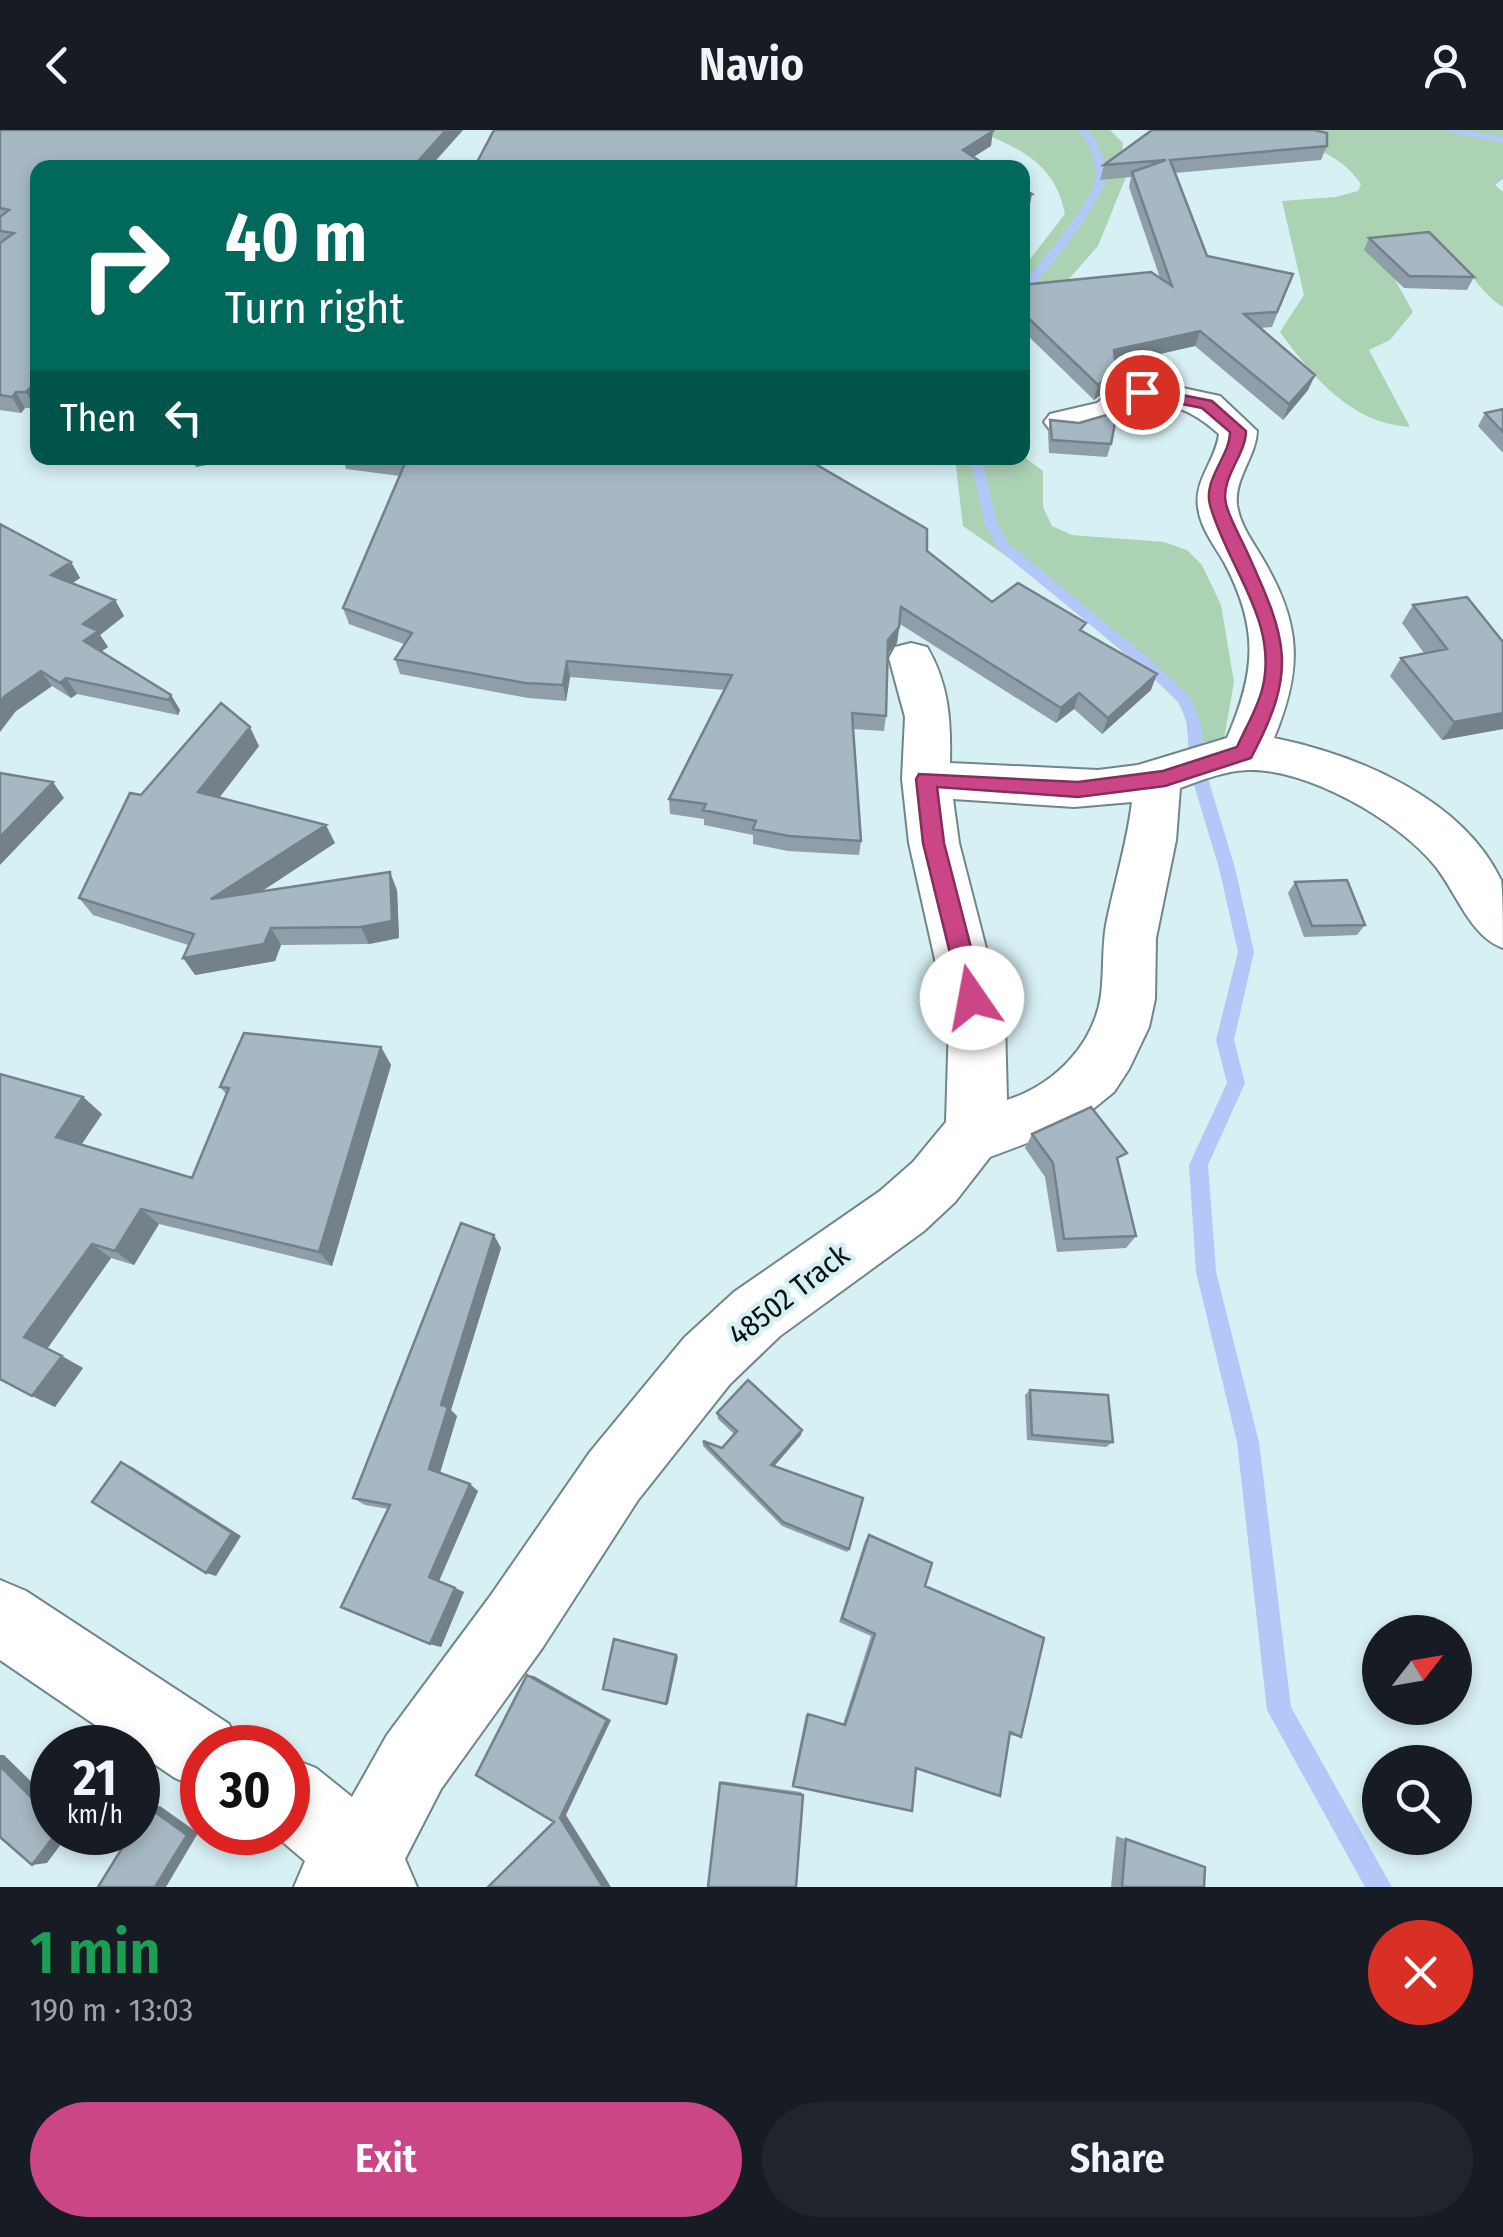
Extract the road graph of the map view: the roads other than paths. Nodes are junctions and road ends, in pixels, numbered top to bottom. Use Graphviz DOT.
graph roads {
  1 [pos="1064,422"];
  2 [pos="912,658"];
  3 [pos="1232,755"];
  4 [pos="926,779"];
  5 [pos="1156,780"];
  6 [pos="1503,927"];
  7 [pos="973,1134"];
  8 [pos="0,1617"];
  9 [pos="180,1736"];
  10 [pos="310,1821"];
  11 [pos="358,1877"];
  1 -- 3 [label="street"];
  2 -- 4 [label="street"];
  3 -- 5 [label="street"];
  3 -- 6 [label="street"];
  4 -- 5 [label="street"];
  4 -- 7 [label="street"];
  5 -- 7 [label="street"];
  7 -- 11 [label="street, 48502 Track"];
  8 -- 9 [label="street"];
  10 -- 11 [label="street"];
}
